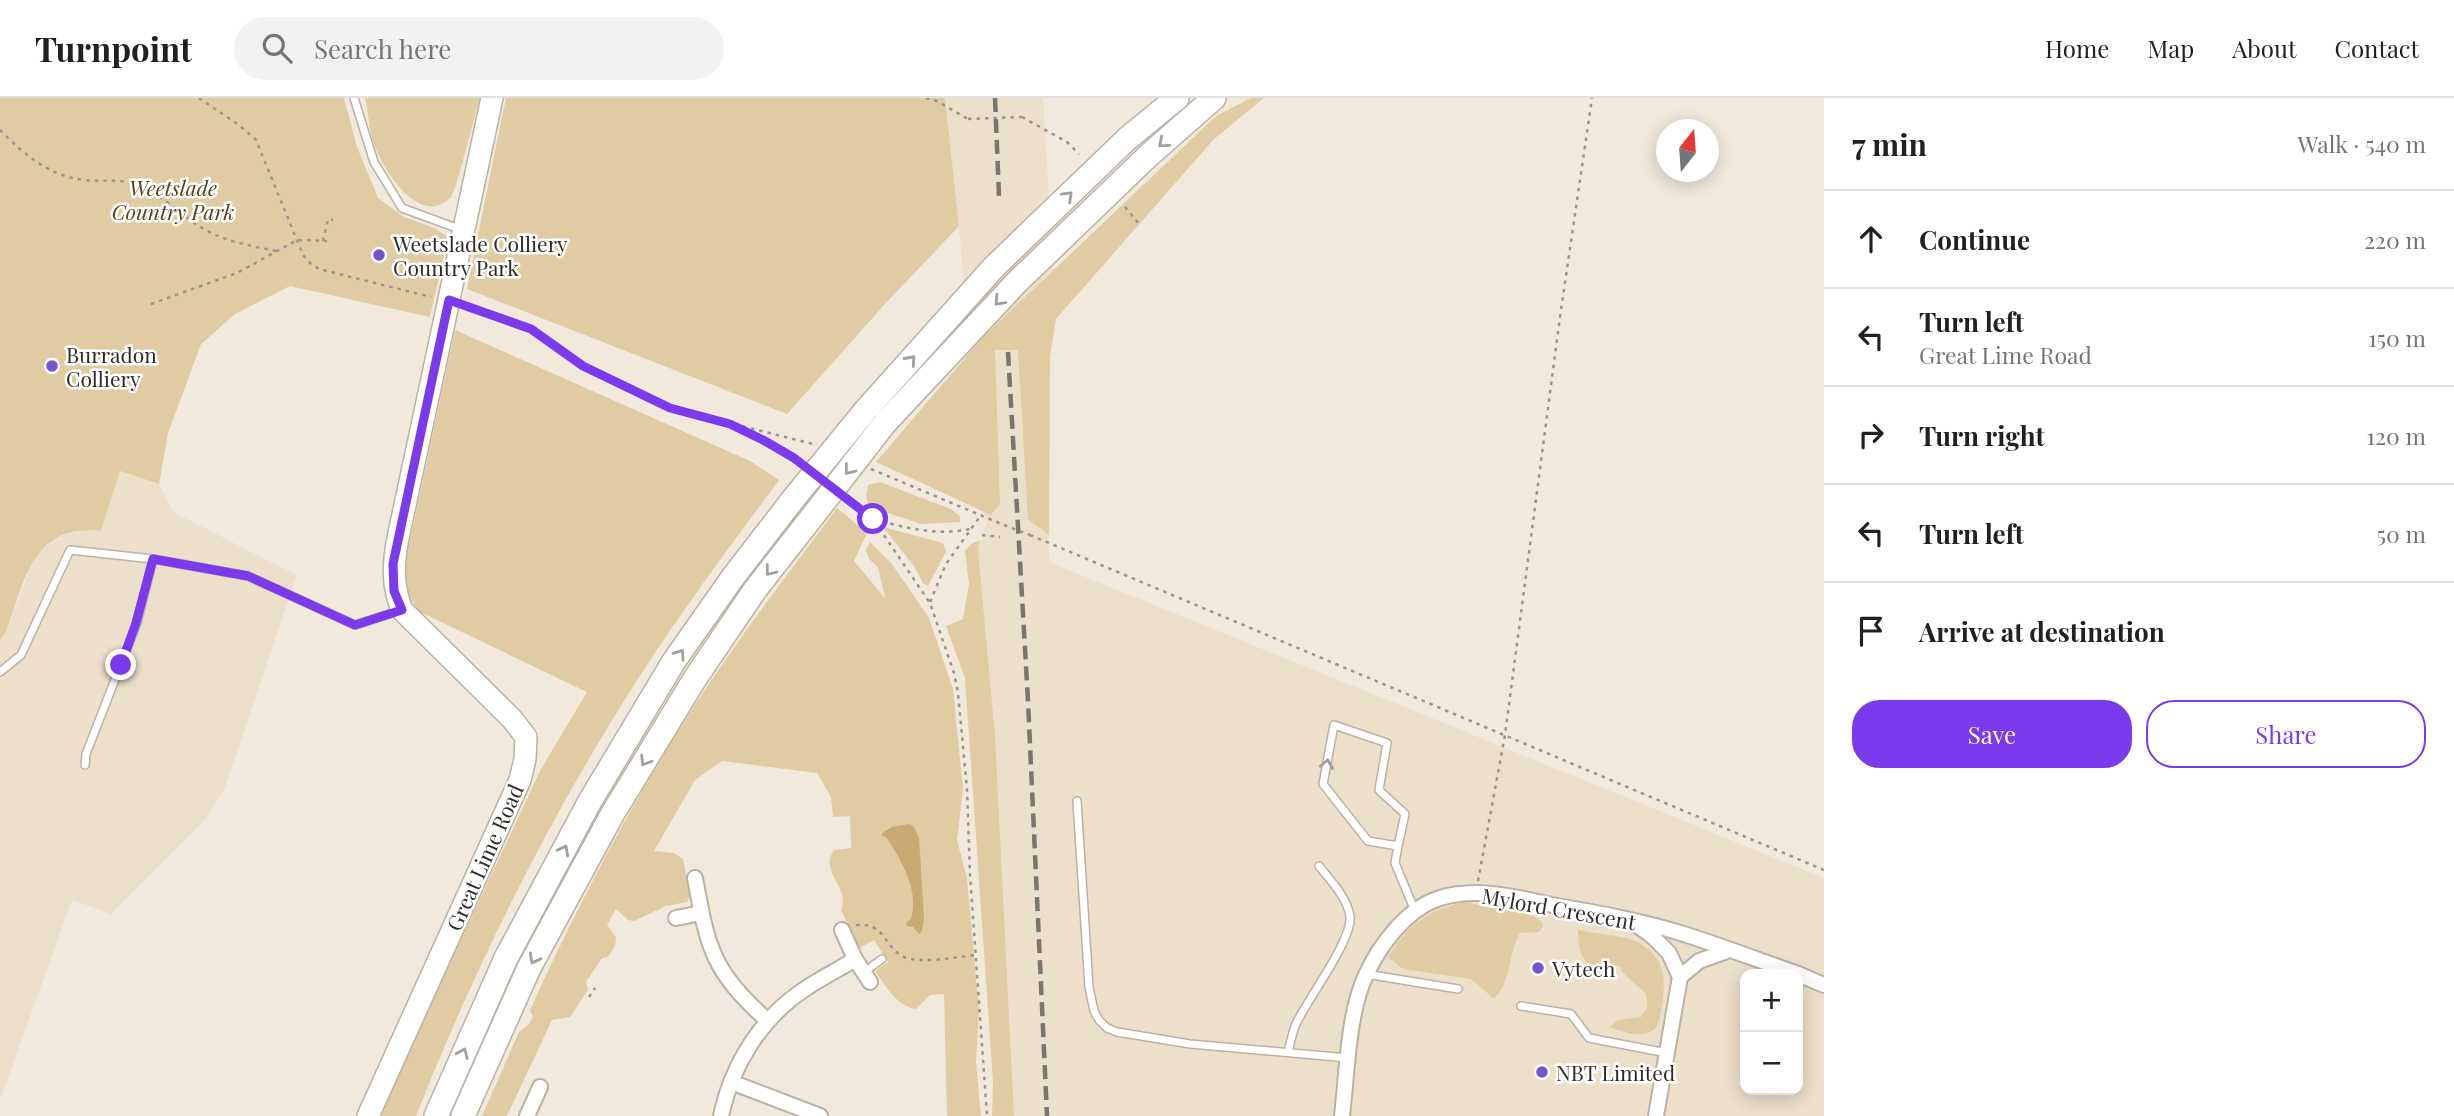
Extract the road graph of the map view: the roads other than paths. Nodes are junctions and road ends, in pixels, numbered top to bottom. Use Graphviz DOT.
graph roads {
  1 [pos="354,98"];
  2 [pos="492,98"];
  3 [pos="1177,98"];
  4 [pos="1214,98"];
  5 [pos="464,230"];
  6 [pos="431,267"];
  7 [pos="455,272"];
  8 [pos="153,559"];
  9 [pos="402,610"];
  10 [pos="0,672"];
  11 [pos="85,765"];
  12 [pos="1077,801"];
  13 [pos="1398,846"];
  14 [pos="1319,866"];
  15 [pos="695,877"];
  16 [pos="1415,911"];
  17 [pos="701,912"];
  18 [pos="676,918"];
  19 [pos="1626,919"];
  20 [pos="842,930"];
  21 [pos="1730,950"];
  22 [pos="855,959"];
  23 [pos="882,959"];
  24 [pos="1784,969"];
  25 [pos="1366,974"];
  26 [pos="1803,976"];
  27 [pos="867,977"];
  28 [pos="1680,977"];
  29 [pos="1824,985"];
  30 [pos="1458,989"];
  31 [pos="1521,1006"];
  32 [pos="768,1021"];
  33 [pos="1288,1052"];
  34 [pos="1668,1053"];
  35 [pos="1349,1058"];
  36 [pos="731,1082"];
  37 [pos="540,1087"];
  38 [pos="368,1116"];
  39 [pos="436,1116"];
  40 [pos="463,1116"];
  41 [pos="527,1116"];
  42 [pos="721,1116"];
  43 [pos="820,1116"];
  44 [pos="1342,1116"];
  45 [pos="1657,1116"];
  1 -- 5 [label="lane"];
  2 -- 5 [label="main road"];
  39 -- 3 [label="main road, one-way, bridge"];
  4 -- 40 [label="main road, one-way, bridge"];
  5 -- 7 [label="main road"];
  6 -- 7 [label="lane"];
  7 -- 9 [label="main road"];
  8 -- 9 [label="lane"];
  8 -- 10 [label="lane"];
  8 -- 11 [label="lane"];
  9 -- 38 [label="main road, Great Lime Road"];
  12 -- 33 [label="lane"];
  13 -- 13 [label="lane, one-way"];
  13 -- 16 [label="lane"];
  14 -- 33 [label="lane"];
  15 -- 17 [label="street"];
  16 -- 19 [label="street, Mylord Crescent"];
  16 -- 25 [label="street, Mylord Crescent"];
  17 -- 18 [label="street"];
  17 -- 32 [label="street"];
  19 -- 21 [label="street, Mylord Crescent"];
  19 -- 28 [label="street"];
  20 -- 22 [label="street"];
  21 -- 24 [label="street, Mylord Crescent"];
  21 -- 28 [label="street"];
  22 -- 27 [label="street"];
  22 -- 32 [label="street"];
  23 -- 27 [label="lane"];
  25 -- 30 [label="lane"];
  25 -- 35 [label="street, Mylord Crescent"];
  26 -- 29 [label="street, Mylord Crescent"];
  28 -- 34 [label="street"];
  31 -- 34 [label="lane"];
  32 -- 36 [label="street"];
  33 -- 35 [label="lane"];
  34 -- 45 [label="street"];
  35 -- 44 [label="street, Mylord Crescent"];
  36 -- 42 [label="street"];
  36 -- 43 [label="street"];
  37 -- 41 [label="street"];
}
